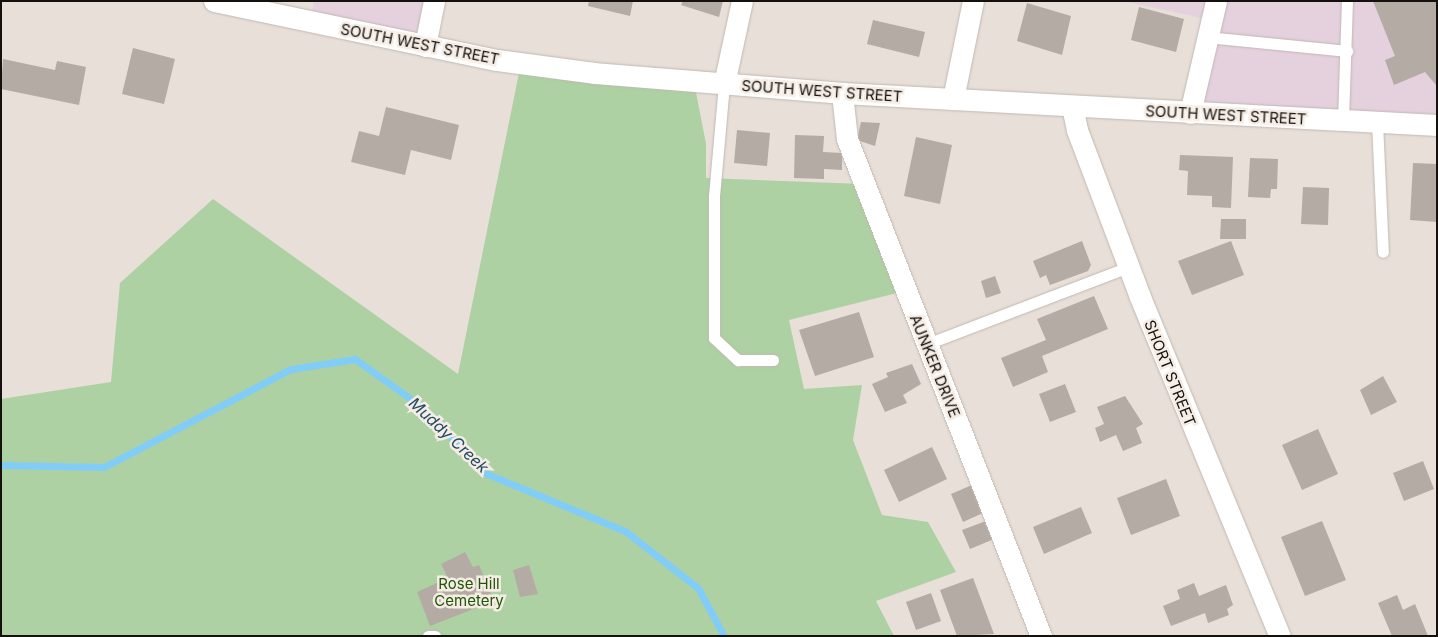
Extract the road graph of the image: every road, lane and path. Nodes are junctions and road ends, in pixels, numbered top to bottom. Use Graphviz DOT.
graph roads {
  1 [pos="214,1"];
  2 [pos="434,1"];
  3 [pos="742,1"];
  4 [pos="973,1"];
  5 [pos="1347,1"];
  6 [pos="1212,2"];
  7 [pos="1207,37"];
  8 [pos="425,46"];
  9 [pos="1347,51"];
  10 [pos="724,84"];
  11 [pos="842,93"];
  12 [pos="953,99"];
  13 [pos="1072,106"];
  14 [pos="1190,113"];
  15 [pos="1343,121"];
  16 [pos="1377,122"];
  17 [pos="1437,126"];
  18 [pos="1383,252"];
  19 [pos="1129,267"];
  20 [pos="927,344"];
  21 [pos="772,360"];
  22 [pos="428,636"];
  23 [pos="435,636"];
  24 [pos="1041,636"];
  25 [pos="1280,636"];
  1 -- 8 [label="street, SOUTH WEST STREET"];
  2 -- 8 [label="street"];
  3 -- 10 [label="street"];
  4 -- 12 [label="street"];
  5 -- 9 [label="lane"];
  6 -- 7 [label="street"];
  7 -- 9 [label="lane"];
  7 -- 14 [label="street"];
  8 -- 10 [label="street, SOUTH WEST STREET"];
  9 -- 15 [label="lane"];
  10 -- 11 [label="street, SOUTH WEST STREET"];
  10 -- 21 [label="lane"];
  11 -- 12 [label="street, SOUTH WEST STREET"];
  11 -- 20 [label="street, AUNKER DRIVE"];
  12 -- 13 [label="street, SOUTH WEST STREET"];
  13 -- 14 [label="street, SOUTH WEST STREET"];
  13 -- 19 [label="street, SHORT STREET"];
  14 -- 15 [label="street, SOUTH WEST STREET"];
  15 -- 16 [label="street, SOUTH WEST STREET"];
  16 -- 17 [label="street, SOUTH WEST STREET"];
  16 -- 18 [label="lane"];
  19 -- 20 [label="lane"];
  19 -- 25 [label="street, SHORT STREET"];
  20 -- 24 [label="street, AUNKER DRIVE"];
  22 -- 23 [label="lane"];
}
